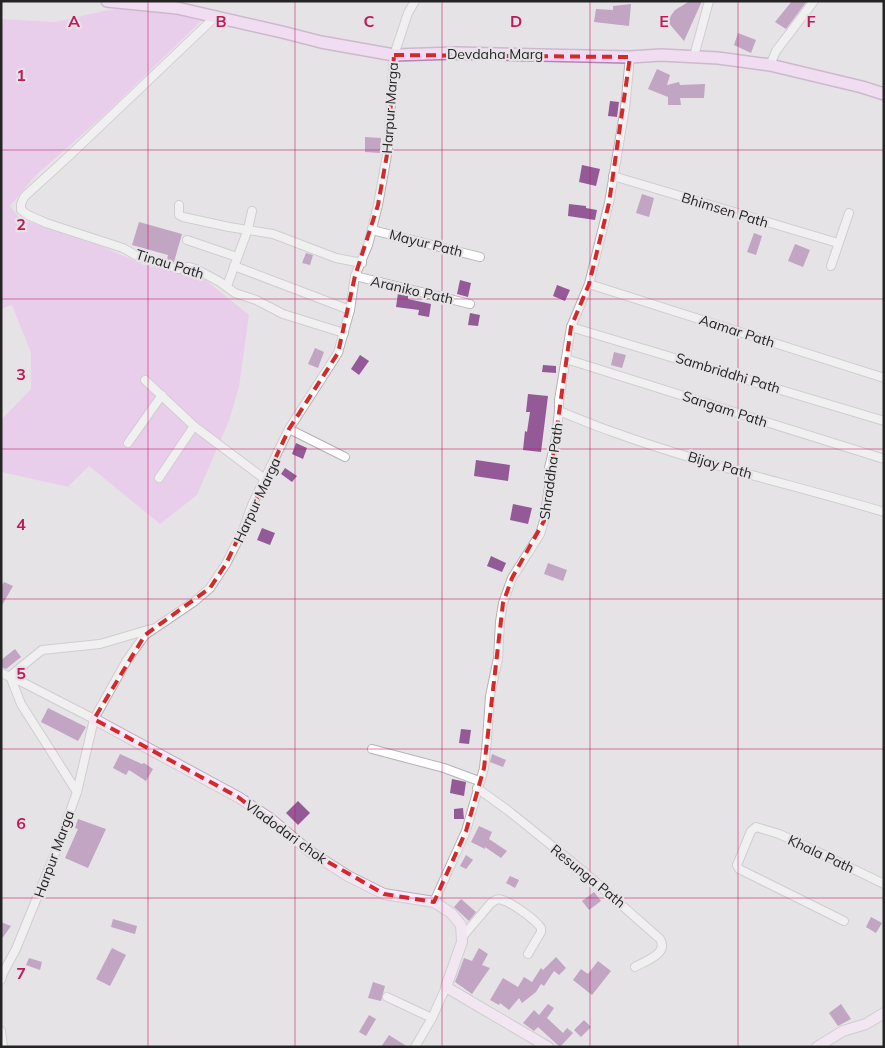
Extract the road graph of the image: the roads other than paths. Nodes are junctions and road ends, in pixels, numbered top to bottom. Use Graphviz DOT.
graph roads {
  1 [pos="106,1"];
  2 [pos="415,1"];
  3 [pos="709,1"];
  4 [pos="814,1"];
  5 [pos="215,17"];
  6 [pos="394,55"];
  7 [pos="694,56"];
  8 [pos="630,57"];
  9 [pos="770,65"];
  10 [pos="884,94"];
  11 [pos="613,176"];
  12 [pos="179,204"];
  13 [pos="252,211"];
  14 [pos="849,213"];
  15 [pos="248,229"];
  16 [pos="372,230"];
  17 [pos="187,240"];
  18 [pos="838,243"];
  19 [pos="480,257"];
  20 [pos="237,258"];
  21 [pos="362,263"];
  22 [pos="234,266"];
  23 [pos="831,266"];
  24 [pos="355,276"];
  25 [pos="589,284"];
  26 [pos="227,286"];
  27 [pos="470,304"];
  28 [pos="350,310"];
  29 [pos="571,327"];
  30 [pos="344,333"];
  31 [pos="566,359"];
  32 [pos="884,378"];
  33 [pos="145,380"];
  34 [pos="162,395"];
  35 [pos="560,411"];
  36 [pos="884,421"];
  37 [pos="194,426"];
  38 [pos="289,430"];
  39 [pos="128,444"];
  40 [pos="345,457"];
  41 [pos="884,459"];
  42 [pos="159,478"];
  43 [pos="266,480"];
  44 [pos="884,512"];
  45 [pos="157,627"];
  46 [pos="1,673"];
  47 [pos="10,676"];
  48 [pos="94,720"];
  49 [pos="372,749"];
  50 [pos="478,785"];
  51 [pos="76,792"];
  52 [pos="884,884"];
  53 [pos="434,902"];
  54 [pos="844,921"];
  55 [pos="463,936"];
  56 [pos="528,954"];
  57 [pos="635,967"];
  58 [pos="1,980"];
  59 [pos="446,987"];
  60 [pos="386,997"];
  61 [pos="884,1013"];
  62 [pos="432,1018"];
  63 [pos="1,1031"];
  64 [pos="3,1047"];
  65 [pos="415,1047"];
  66 [pos="548,1047"];
  67 [pos="817,1047"];
  1 -- 5 [label="main road, Devdaha Marg"];
  2 -- 6 [label="street, Harpur Marga"];
  3 -- 7 [label="street"];
  4 -- 9 [label="street"];
  5 -- 6 [label="main road, Devdaha Marg"];
  5 -- 26 [label="street, Tinau Path"];
  6 -- 8 [label="main road, Devdaha Marg"];
  6 -- 16 [label="street, Harpur Marga"];
  7 -- 8 [label="main road, Devdaha Marg"];
  7 -- 9 [label="main road, Devdaha Marg"];
  8 -- 11 [label="street, Shraddha Path"];
  9 -- 10 [label="main road, Devdaha Marg"];
  11 -- 18 [label="street, Bhimsen Path"];
  11 -- 25 [label="street, Shraddha Path"];
  12 -- 15 [label="street"];
  13 -- 15 [label="street"];
  14 -- 18 [label="street"];
  15 -- 20 [label="street"];
  15 -- 21 [label="street"];
  16 -- 19 [label="street, Mayur Path"];
  16 -- 21 [label="street, Harpur Marga"];
  17 -- 20 [label="street"];
  18 -- 23 [label="street"];
  20 -- 22 [label="street"];
  21 -- 24 [label="street, Harpur Marga"];
  22 -- 26 [label="street"];
  22 -- 28 [label="street"];
  24 -- 27 [label="street, Araniko Path"];
  24 -- 28 [label="street, Harpur Marga"];
  25 -- 29 [label="street, Shraddha Path"];
  25 -- 32 [label="street, Aamar Path"];
  26 -- 30 [label="street, Tinau Path"];
  28 -- 30 [label="street, Harpur Marga"];
  29 -- 31 [label="street, Shraddha Path"];
  29 -- 36 [label="street, Sambriddhi Path"];
  30 -- 38 [label="street, Harpur Marga"];
  31 -- 35 [label="street, Shraddha Path"];
  31 -- 41 [label="street, Sangam Path"];
  33 -- 34 [label="street"];
  34 -- 37 [label="street"];
  34 -- 39 [label="street"];
  35 -- 44 [label="street, Bijay Path"];
  35 -- 50 [label="street, Shraddha Path"];
  37 -- 42 [label="street"];
  37 -- 43 [label="street"];
  38 -- 40 [label="street"];
  38 -- 43 [label="street, Harpur Marga"];
  43 -- 45 [label="street, Harpur Marga"];
  45 -- 47 [label="street"];
  45 -- 48 [label="street, Harpur Marga"];
  46 -- 47 [label="street, Vladodari chok"];
  47 -- 48 [label="street, Vladodari chok"];
  47 -- 51 [label="street"];
  48 -- 51 [label="street, Harpur Marga"];
  48 -- 53 [label="street, Vladodari chok"];
  49 -- 50 [label="street"];
  50 -- 53 [label="street, Shraddha Path"];
  50 -- 57 [label="street, Resunga Path"];
  51 -- 58 [label="street, Harpur Marga"];
  52 -- 54 [label="street, Khala Path"];
  53 -- 55 [label="street, Vladodari chok"];
  55 -- 56 [label="street"];
  55 -- 59 [label="street"];
  59 -- 62 [label="street"];
  59 -- 66 [label="street"];
  60 -- 62 [label="street"];
  61 -- 67 [label="street"];
  62 -- 65 [label="street"];
  63 -- 64 [label="street"];
}
